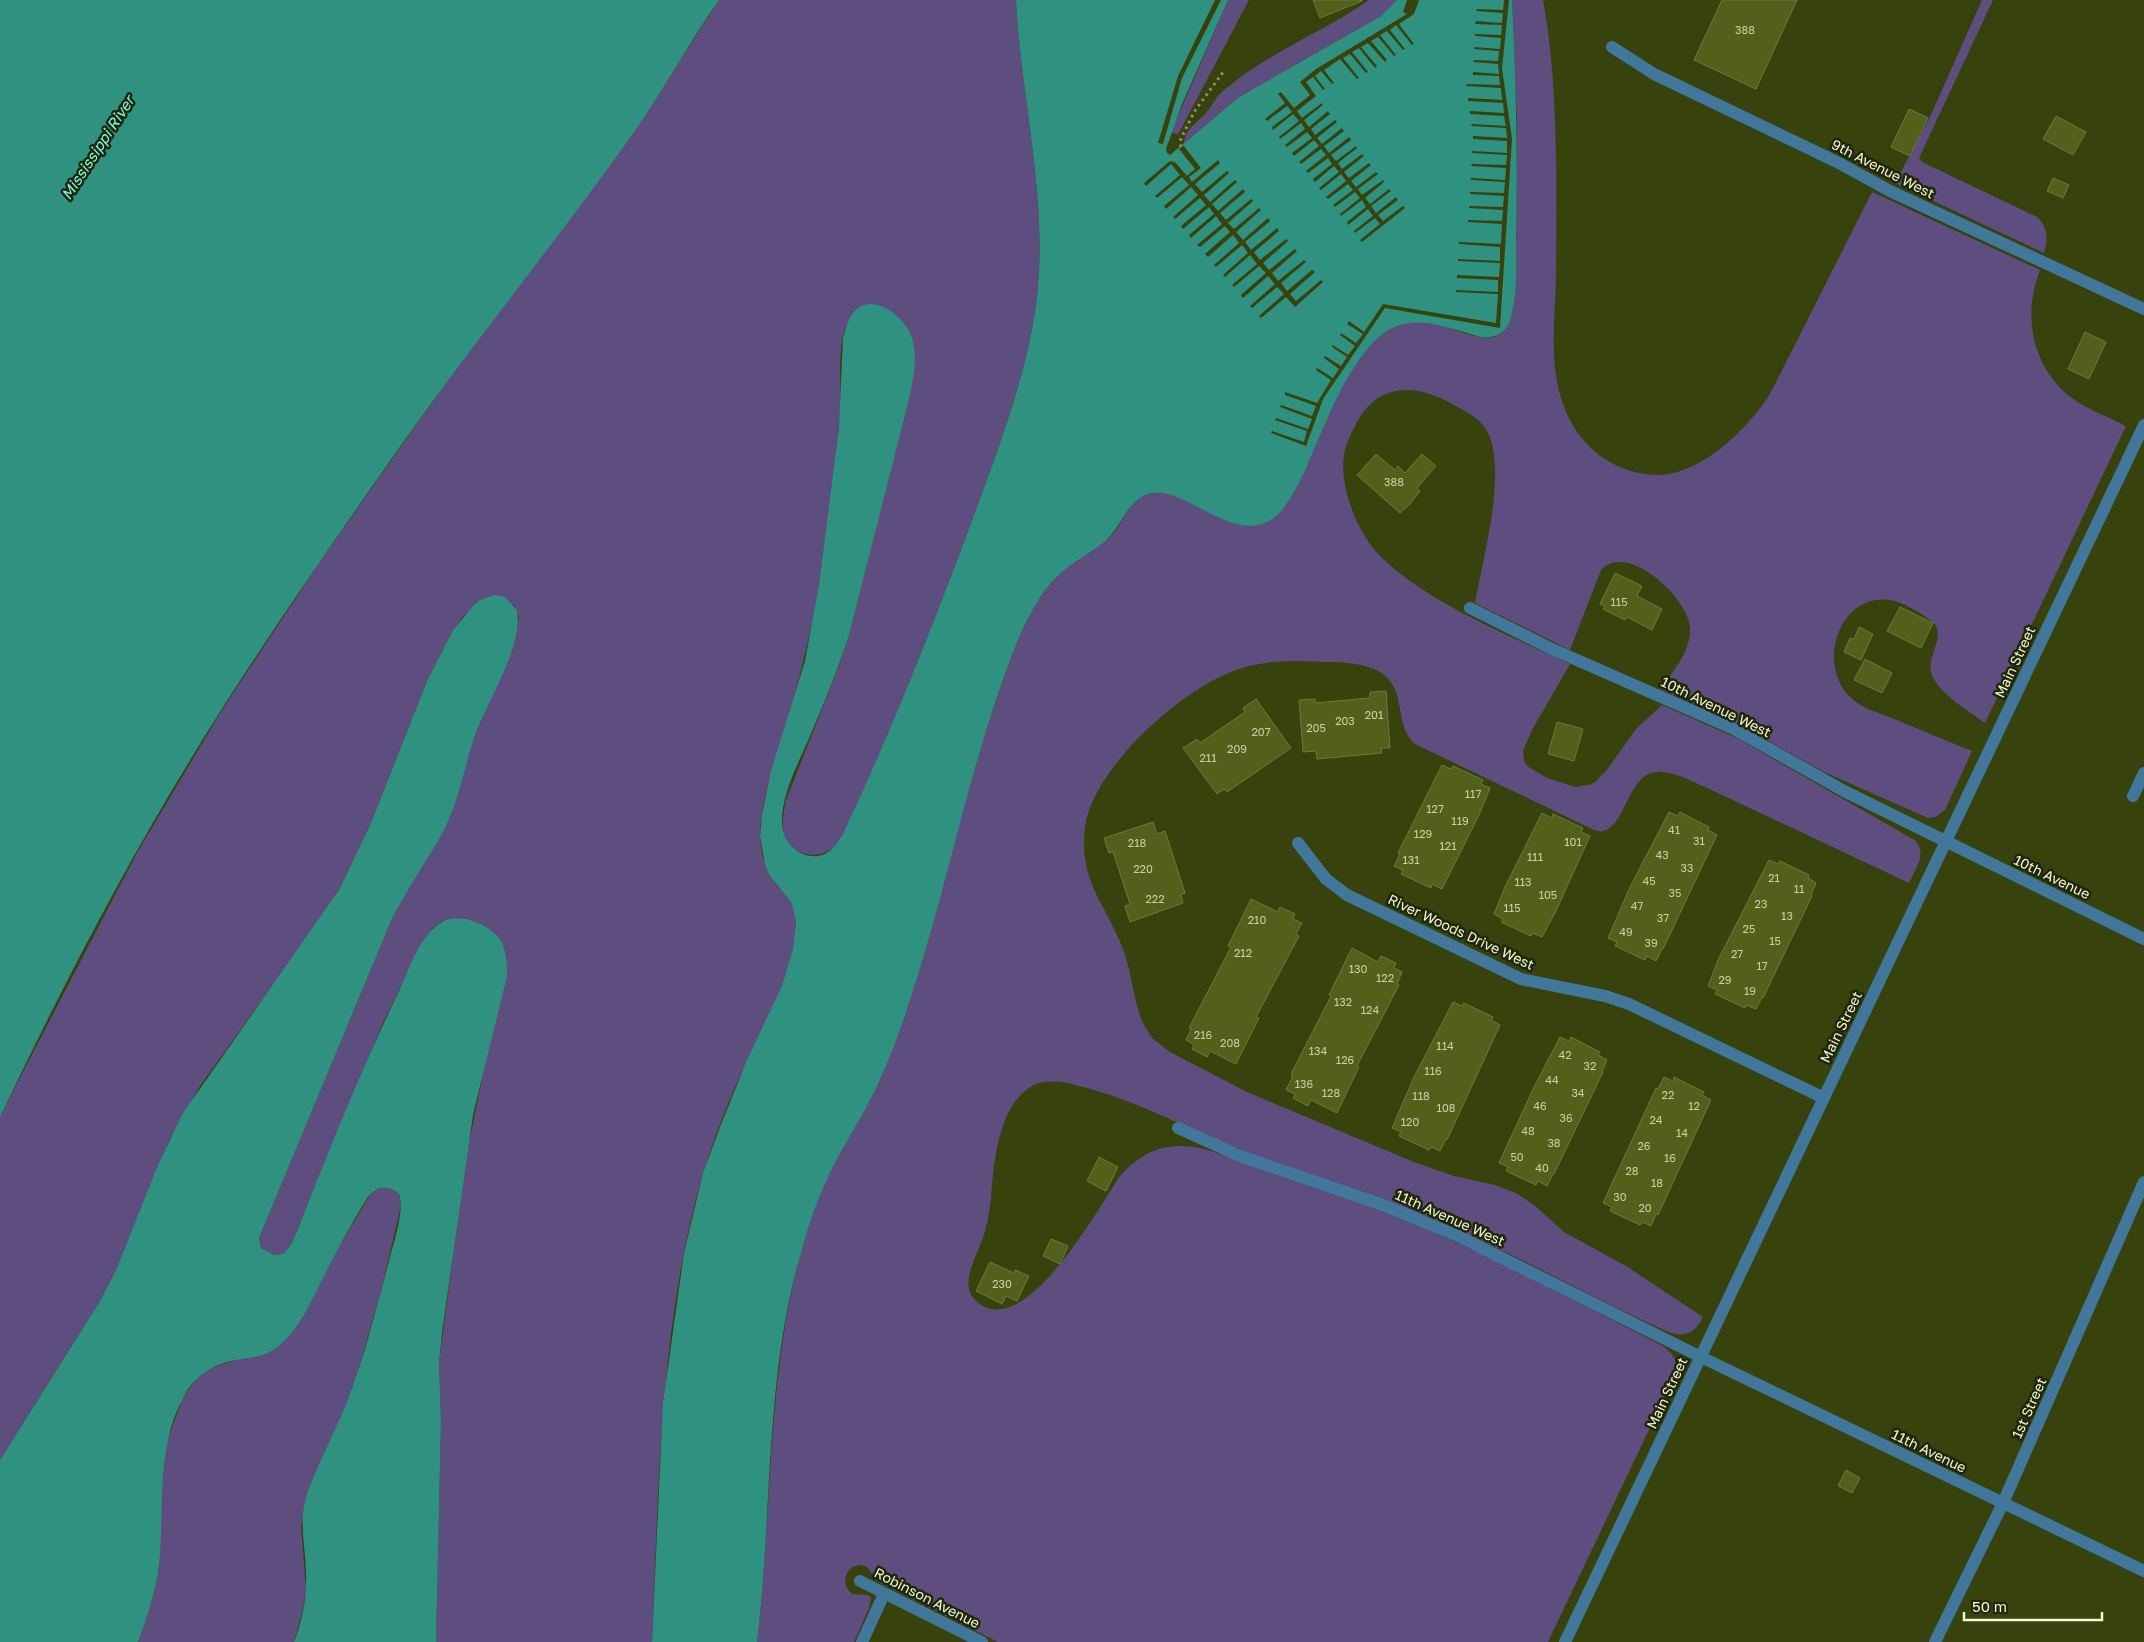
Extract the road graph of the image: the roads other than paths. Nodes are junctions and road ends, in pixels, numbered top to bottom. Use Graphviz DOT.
graph roads {
  1 [pos="1612,47"];
  2 [pos="2144,308"];
  3 [pos="2144,425"];
  4 [pos="1470,608"];
  5 [pos="2144,774"];
  6 [pos="2133,796"];
  7 [pos="1946,842"];
  8 [pos="1298,843"];
  9 [pos="2144,939"];
  10 [pos="1824,1098"];
  11 [pos="1178,1128"];
  12 [pos="2144,1182"];
  13 [pos="1701,1357"];
  14 [pos="2003,1503"];
  15 [pos="2144,1571"];
  16 [pos="860,1581"];
  17 [pos="884,1594"];
  18 [pos="862,1642"];
  19 [pos="982,1642"];
  20 [pos="1565,1642"];
  21 [pos="1935,1642"];
  1 -- 2 [label="street, 9th Avenue West"];
  3 -- 7 [label="street, Main Street"];
  4 -- 7 [label="street, 10th Avenue West"];
  5 -- 6 [label="street"];
  7 -- 9 [label="street, 10th Avenue"];
  7 -- 10 [label="street, Main Street"];
  8 -- 10 [label="street, River Woods Drive West"];
  10 -- 13 [label="street, Main Street"];
  11 -- 13 [label="street, 11th Avenue West"];
  12 -- 14 [label="street, 1st Street"];
  13 -- 14 [label="street, 11th Avenue"];
  13 -- 20 [label="street, Main Street"];
  14 -- 15 [label="street, 11th Avenue"];
  14 -- 21 [label="street, 1st Street"];
  16 -- 17 [label="street, Robinson Avenue"];
  17 -- 18 [label="street"];
  17 -- 19 [label="street, Robinson Avenue"];
}
